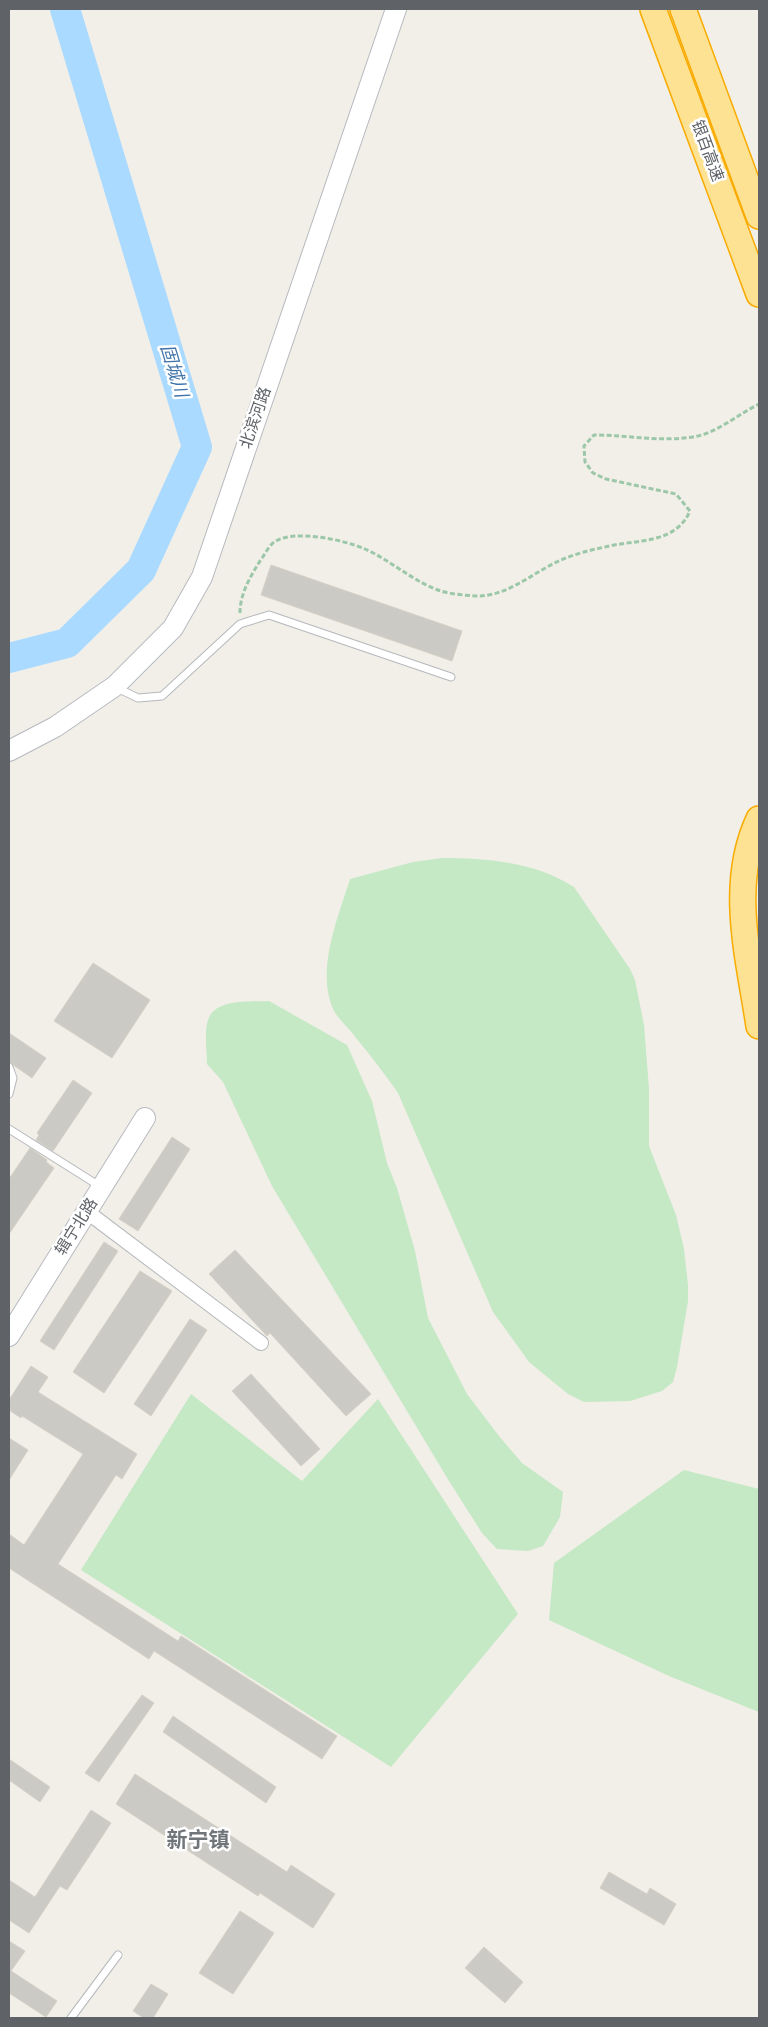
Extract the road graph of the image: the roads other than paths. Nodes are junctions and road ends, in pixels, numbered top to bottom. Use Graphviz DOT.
graph roads {
  1 [pos="396,9"];
  2 [pos="653,9"];
  3 [pos="682,9"];
  4 [pos="759,216"];
  5 [pos="759,294"];
  6 [pos="450,677"];
  7 [pos="115,686"];
  8 [pos="9,750"];
  9 [pos="759,819"];
  10 [pos="759,1026"];
  11 [pos="9,1067"];
  12 [pos="9,1094"];
  13 [pos="145,1118"];
  14 [pos="9,1129"];
  15 [pos="102,1187"];
  16 [pos="86,1211"];
  17 [pos="9,1336"];
  18 [pos="260,1343"];
  19 [pos="118,1955"];
  20 [pos="71,2018"];
  1 -- 7 [label="main road, 北滨河路"];
  2 -- 5 [label="highway, 银百高速"];
  3 -- 4 [label="highway, 银百高速"];
  6 -- 7 [label="lane"];
  7 -- 8 [label="main road, 北滨河路"];
  9 -- 10 [label="highway"];
  11 -- 12 [label="lane"];
  13 -- 15 [label="main road, 辑宁北路"];
  14 -- 15 [label="lane"];
  15 -- 16 [label="main road, 辑宁北路"];
  16 -- 17 [label="main road, 辑宁北路"];
  16 -- 18 [label="street"];
  19 -- 20 [label="lane"];
}
